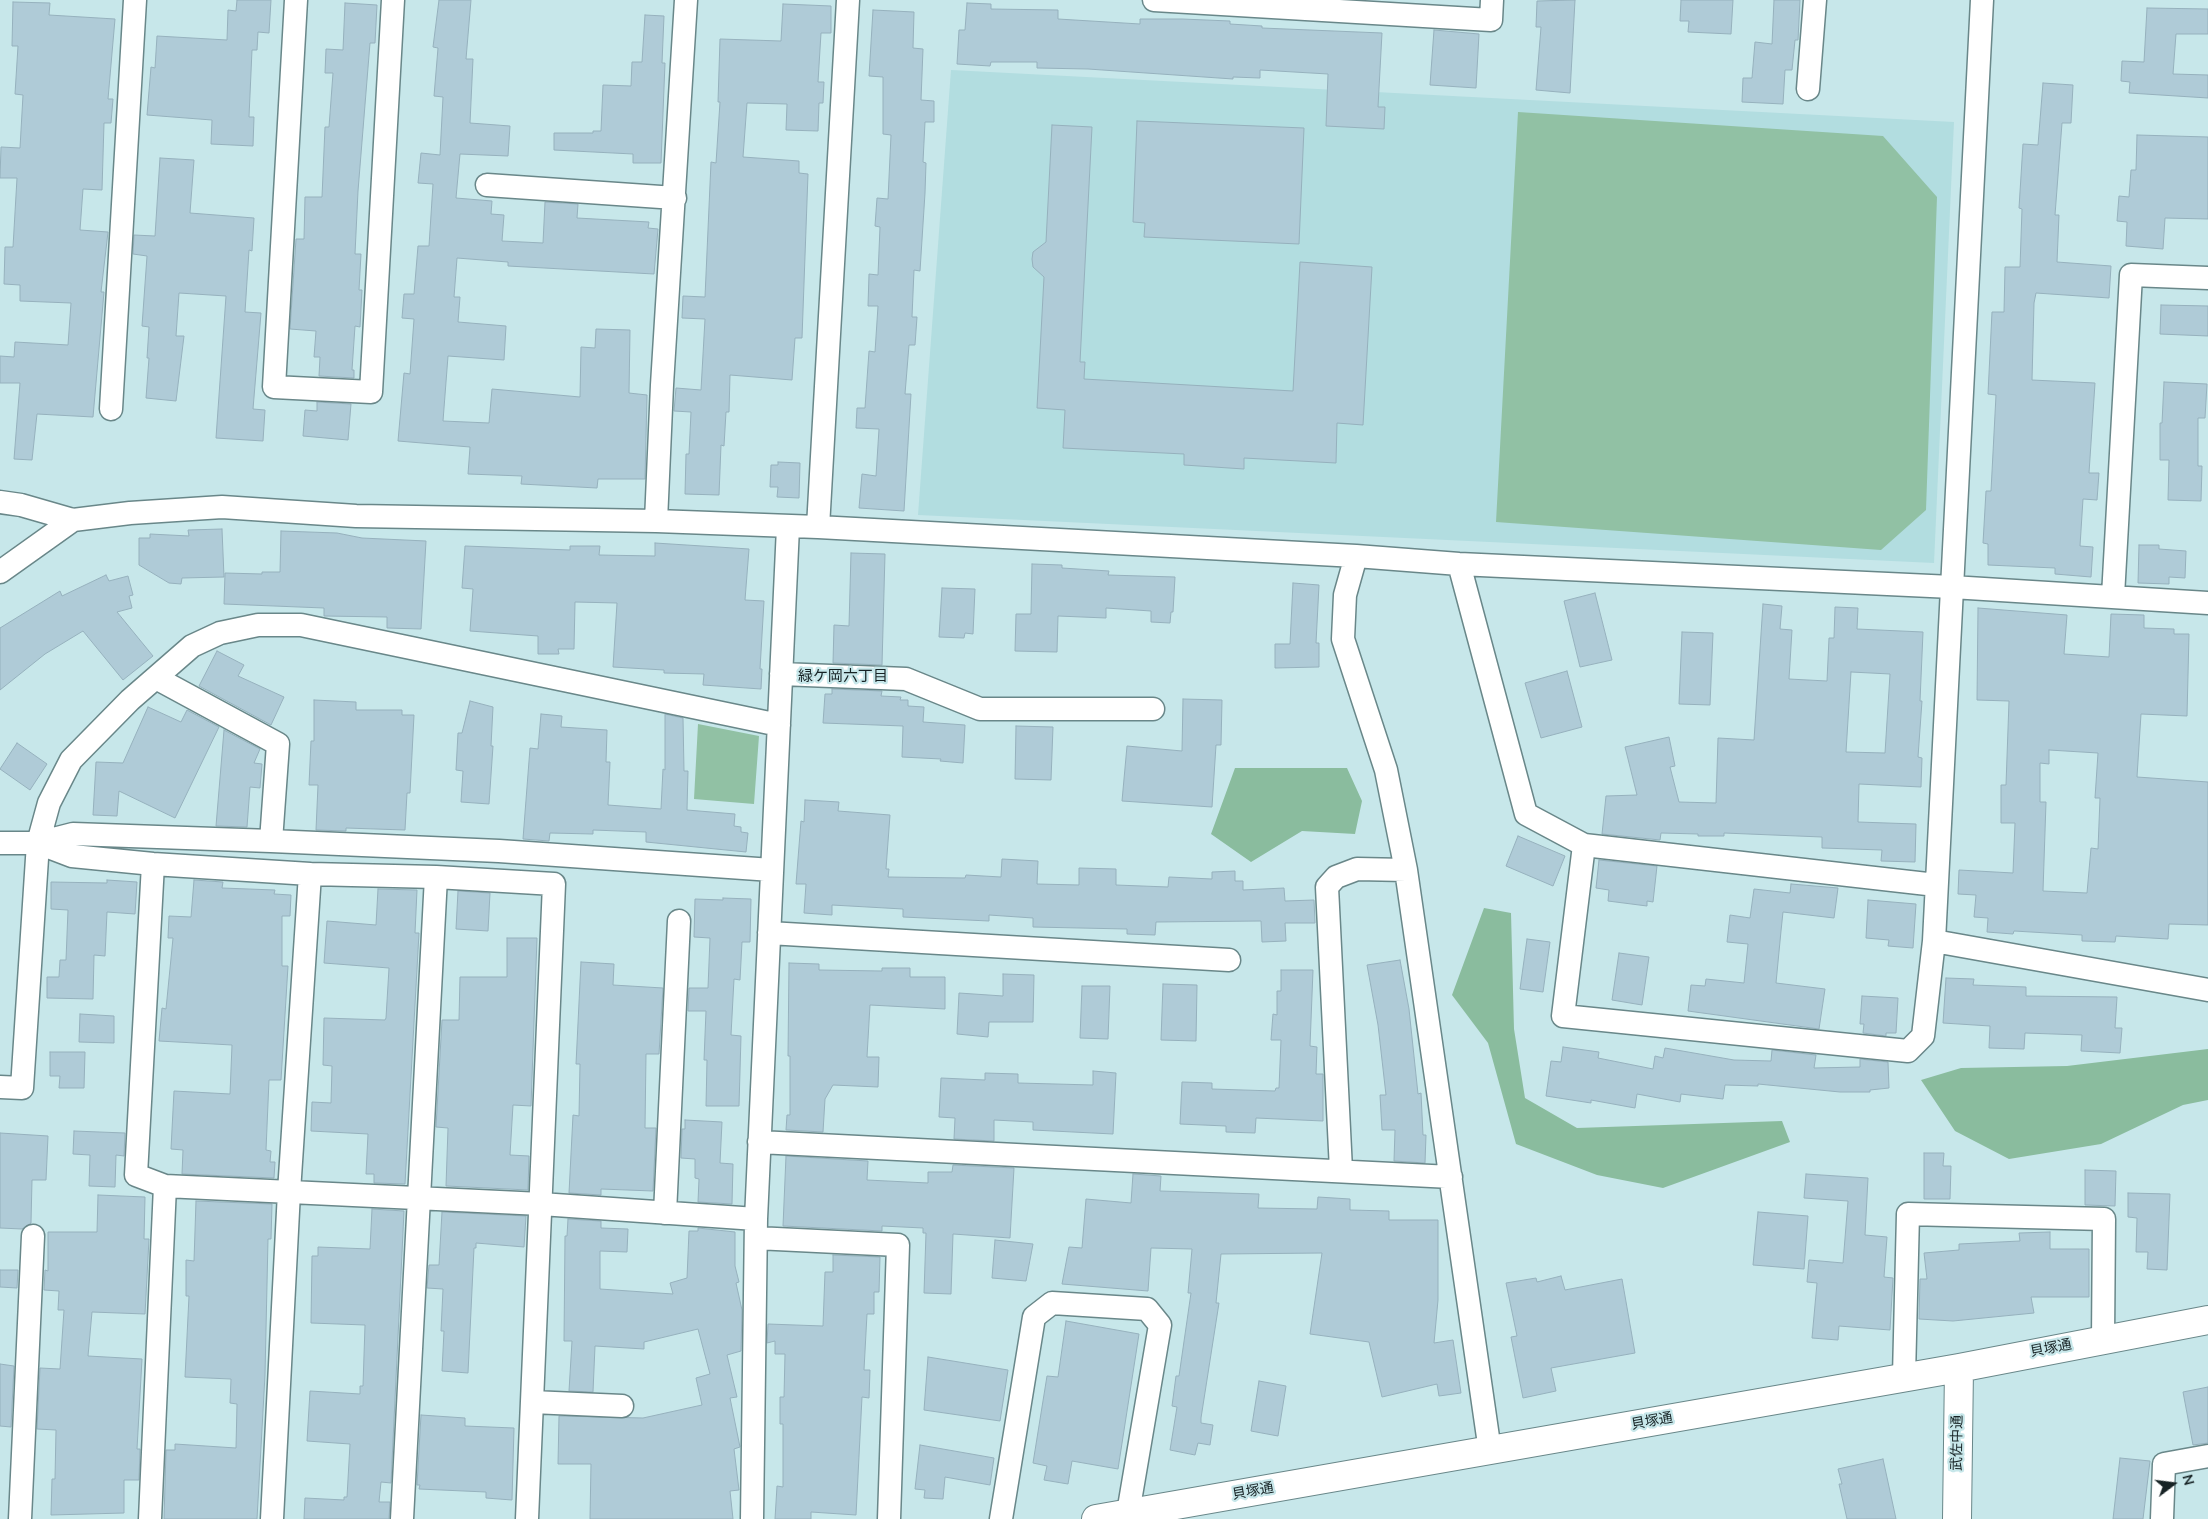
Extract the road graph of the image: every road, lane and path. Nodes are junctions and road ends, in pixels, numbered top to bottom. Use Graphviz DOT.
graph roads {
  1 [pos="135,0"];
  2 [pos="296,0"];
  3 [pos="393,0"];
  4 [pos="686,0"];
  5 [pos="848,0"];
  6 [pos="1154,0"];
  7 [pos="1492,0"];
  8 [pos="1815,0"];
  9 [pos="1982,0"];
  10 [pos="1808,89"];
  11 [pos="487,185"];
  12 [pos="675,198"];
  13 [pos="2208,278"];
  14 [pos="111,409"];
  15 [pos="0,502"];
  16 [pos="73,520"];
  17 [pos="656,521"];
  18 [pos="788,527"];
  19 [pos="818,527"];
  20 [pos="1356,556"];
  21 [pos="1459,564"];
  22 [pos="0,572"];
  23 [pos="1952,587"];
  24 [pos="2113,596"];
  25 [pos="2208,603"];
  26 [pos="781,674"];
  27 [pos="156,678"];
  28 [pos="1153,709"];
  29 [pos="779,725"];
  30 [pos="271,841"];
  31 [pos="0,843"];
  32 [pos="38,844"];
  33 [pos="1584,845"];
  34 [pos="153,864"];
  35 [pos="772,870"];
  36 [pos="1406,870"];
  37 [pos="310,874"];
  38 [pos="436,877"];
  39 [pos="1936,885"];
  40 [pos="679,921"];
  41 [pos="769,933"];
  42 [pos="1934,941"];
  43 [pos="1229,960"];
  44 [pos="2208,990"];
  45 [pos="0,1087"];
  46 [pos="759,1142"];
  47 [pos="1341,1170"];
  48 [pos="1451,1177"];
  49 [pos="165,1186"];
  50 [pos="289,1192"];
  51 [pos="418,1199"];
  52 [pos="541,1204"];
  53 [pos="665,1213"];
  54 [pos="756,1229"];
  55 [pos="33,1236"];
  56 [pos="2208,1320"];
  57 [pos="2103,1339"];
  58 [pos="1959,1368"];
  59 [pos="1904,1376"];
  60 [pos="532,1402"];
  61 [pos="622,1406"];
  62 [pos="1490,1450"];
  63 [pos="2208,1456"];
  64 [pos="1128,1513"];
  65 [pos="20,1519"];
  66 [pos="150,1519"];
  67 [pos="272,1519"];
  68 [pos="402,1519"];
  69 [pos="527,1519"];
  70 [pos="752,1519"];
  71 [pos="889,1519"];
  72 [pos="1001,1519"];
  73 [pos="1096,1519"];
  74 [pos="1957,1519"];
  75 [pos="2162,1519"];
  1 -- 14 [label="street"];
  2 -- 3 [label="street"];
  4 -- 12 [label="street"];
  5 -- 19 [label="street"];
  6 -- 7 [label="street"];
  8 -- 10 [label="street"];
  9 -- 23 [label="street"];
  11 -- 12 [label="street"];
  12 -- 17 [label="street"];
  13 -- 24 [label="street"];
  15 -- 16 [label="street"];
  16 -- 17 [label="street"];
  16 -- 22 [label="street"];
  17 -- 18 [label="street"];
  18 -- 19 [label="street"];
  18 -- 26 [label="street"];
  19 -- 20 [label="street"];
  20 -- 21 [label="street"];
  20 -- 36 [label="street"];
  21 -- 23 [label="street"];
  21 -- 33 [label="street"];
  23 -- 24 [label="street"];
  23 -- 39 [label="street"];
  24 -- 25 [label="street"];
  26 -- 28 [label="street"];
  26 -- 29 [label="street"];
  27 -- 29 [label="street"];
  27 -- 30 [label="street"];
  27 -- 32 [label="street"];
  29 -- 35 [label="street"];
  30 -- 32 [label="street"];
  30 -- 35 [label="street"];
  31 -- 32 [label="street"];
  32 -- 34 [label="street"];
  32 -- 45 [label="street"];
  33 -- 39 [label="street"];
  33 -- 42 [label="street"];
  34 -- 37 [label="street"];
  34 -- 49 [label="street"];
  35 -- 41 [label="street"];
  36 -- 47 [label="street"];
  36 -- 48 [label="street"];
  37 -- 38 [label="street"];
  37 -- 50 [label="street"];
  38 -- 51 [label="street"];
  38 -- 52 [label="street"];
  39 -- 42 [label="street"];
  40 -- 53 [label="street"];
  41 -- 43 [label="street"];
  41 -- 46 [label="street"];
  42 -- 44 [label="street"];
  46 -- 47 [label="street"];
  46 -- 54 [label="street"];
  47 -- 48 [label="street"];
  48 -- 62 [label="street"];
  49 -- 50 [label="street"];
  49 -- 66 [label="street"];
  50 -- 51 [label="street"];
  50 -- 67 [label="street"];
  51 -- 52 [label="street"];
  51 -- 68 [label="street"];
  52 -- 53 [label="street"];
  52 -- 60 [label="street"];
  53 -- 54 [label="street"];
  54 -- 70 [label="street"];
  54 -- 71 [label="street"];
  55 -- 65 [label="street"];
  56 -- 57 [label="street, 貝塚通"];
  57 -- 58 [label="street, 貝塚通"];
  57 -- 59 [label="street"];
  58 -- 59 [label="street, 貝塚通"];
  58 -- 74 [label="street, 武佐中通"];
  59 -- 62 [label="street, 貝塚通"];
  60 -- 61 [label="street"];
  60 -- 69 [label="street"];
  62 -- 64 [label="street, 貝塚通"];
  63 -- 75 [label="street"];
  64 -- 72 [label="street"];
  64 -- 73 [label="street, 貝塚通"];
}
